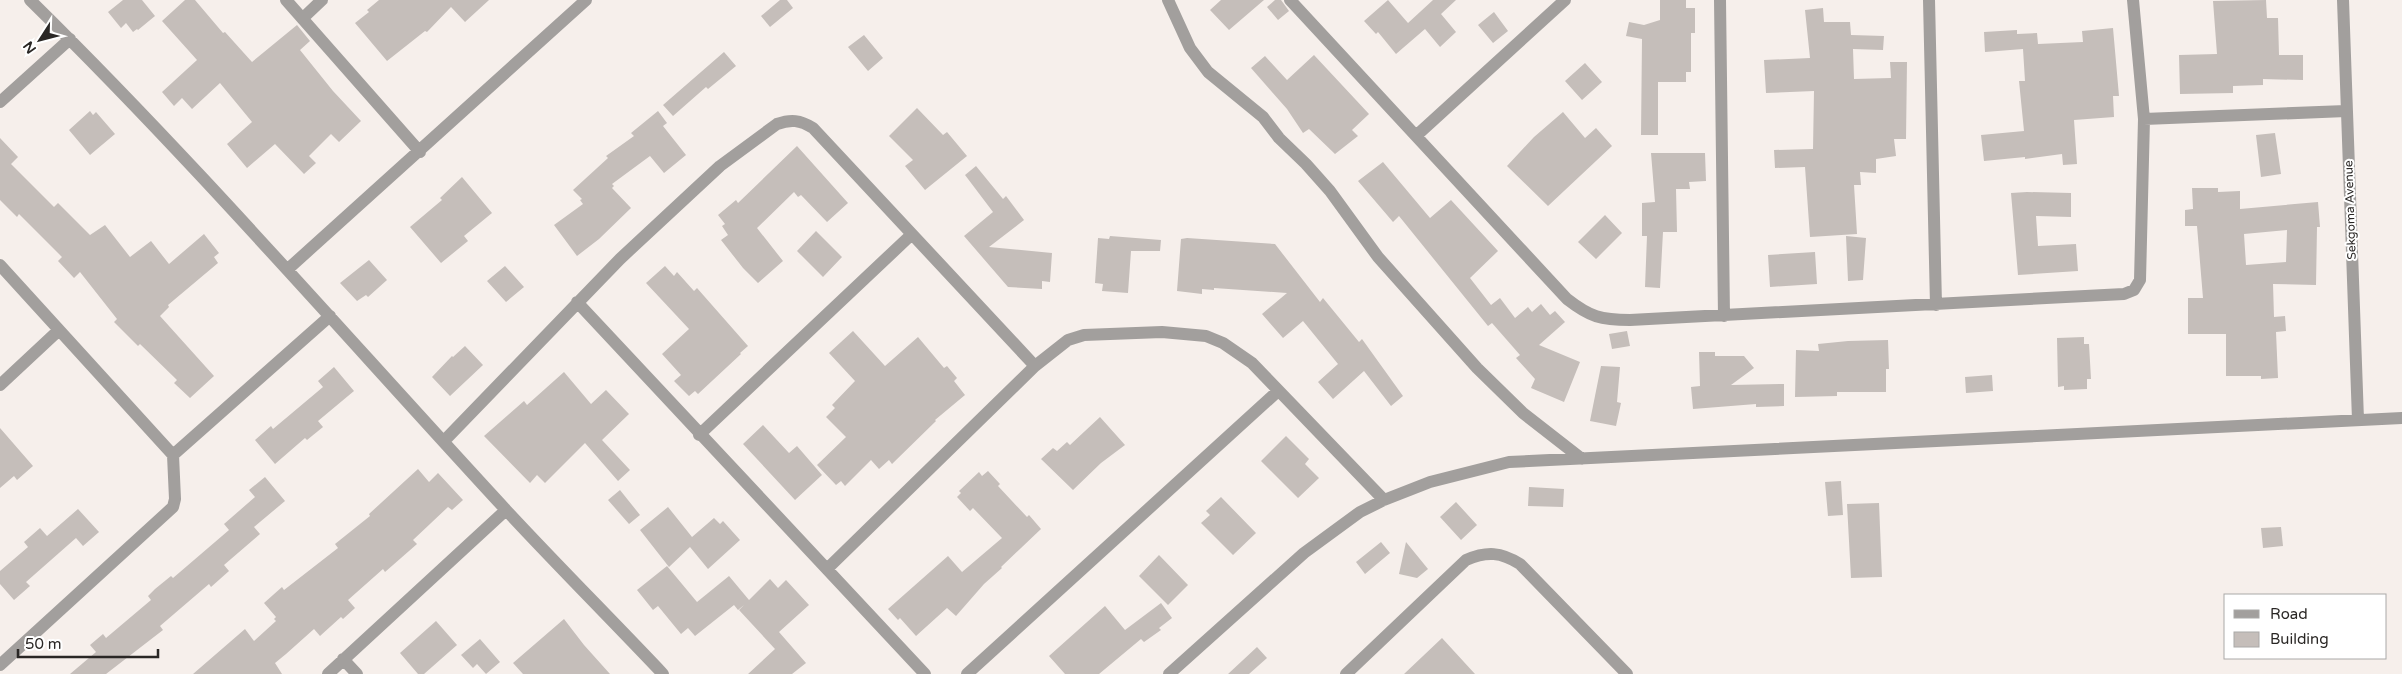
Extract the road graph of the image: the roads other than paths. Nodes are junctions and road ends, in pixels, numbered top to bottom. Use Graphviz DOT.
graph roads {
  1 [pos="30,0"];
  2 [pos="286,0"];
  3 [pos="322,0"];
  4 [pos="586,0"];
  5 [pos="1168,0"];
  6 [pos="1290,0"];
  7 [pos="1565,0"];
  8 [pos="1720,0"];
  9 [pos="1929,0"];
  10 [pos="2133,0"];
  11 [pos="2342,0"];
  12 [pos="303,18"];
  13 [pos="70,39"];
  14 [pos="0,102"];
  15 [pos="2346,111"];
  16 [pos="2144,119"];
  17 [pos="1417,135"];
  18 [pos="420,152"];
  19 [pos="912,235"];
  20 [pos="0,265"];
  21 [pos="288,269"];
  22 [pos="577,302"];
  23 [pos="1936,305"];
  24 [pos="330,316"];
  25 [pos="1724,316"];
  26 [pos="59,330"];
  27 [pos="1035,366"];
  28 [pos="0,385"];
  29 [pos="1278,391"];
  30 [pos="2402,418"];
  31 [pos="2358,420"];
  32 [pos="699,435"];
  33 [pos="444,441"];
  34 [pos="173,454"];
  35 [pos="1582,459"];
  36 [pos="1384,500"];
  37 [pos="506,510"];
  38 [pos="828,568"];
  39 [pos="343,659"];
  40 [pos="0,665"];
  41 [pos="1621,672"];
  42 [pos="328,674"];
  43 [pos="357,674"];
  44 [pos="663,674"];
  45 [pos="925,674"];
  46 [pos="967,674"];
  47 [pos="1169,674"];
  48 [pos="1346,674"];
  1 -- 13 [label="street"];
  2 -- 12 [label="street"];
  3 -- 12 [label="street"];
  4 -- 18 [label="street"];
  5 -- 35 [label="street"];
  6 -- 17 [label="street"];
  7 -- 17 [label="street"];
  8 -- 25 [label="street"];
  9 -- 23 [label="street"];
  10 -- 16 [label="street"];
  11 -- 15 [label="street, Sekgoma Avenue"];
  12 -- 18 [label="street"];
  13 -- 14 [label="street"];
  13 -- 21 [label="street"];
  15 -- 16 [label="street"];
  15 -- 31 [label="street, Sekgoma Avenue"];
  16 -- 23 [label="street"];
  17 -- 25 [label="street"];
  18 -- 21 [label="street"];
  19 -- 22 [label="street"];
  19 -- 27 [label="street"];
  19 -- 32 [label="street"];
  20 -- 26 [label="street"];
  21 -- 24 [label="street"];
  22 -- 32 [label="street"];
  22 -- 33 [label="street"];
  23 -- 25 [label="street"];
  24 -- 33 [label="street"];
  24 -- 34 [label="street"];
  26 -- 28 [label="street"];
  26 -- 34 [label="street"];
  27 -- 29 [label="street"];
  27 -- 38 [label="street"];
  29 -- 36 [label="street"];
  29 -- 46 [label="street"];
  30 -- 31 [label="street"];
  31 -- 35 [label="street"];
  32 -- 38 [label="street"];
  33 -- 37 [label="street"];
  34 -- 40 [label="street"];
  35 -- 36 [label="street"];
  36 -- 47 [label="street"];
  37 -- 39 [label="street"];
  37 -- 44 [label="street"];
  38 -- 45 [label="street"];
  39 -- 42 [label="street"];
  39 -- 43 [label="street"];
  41 -- 48 [label="street"];
}
